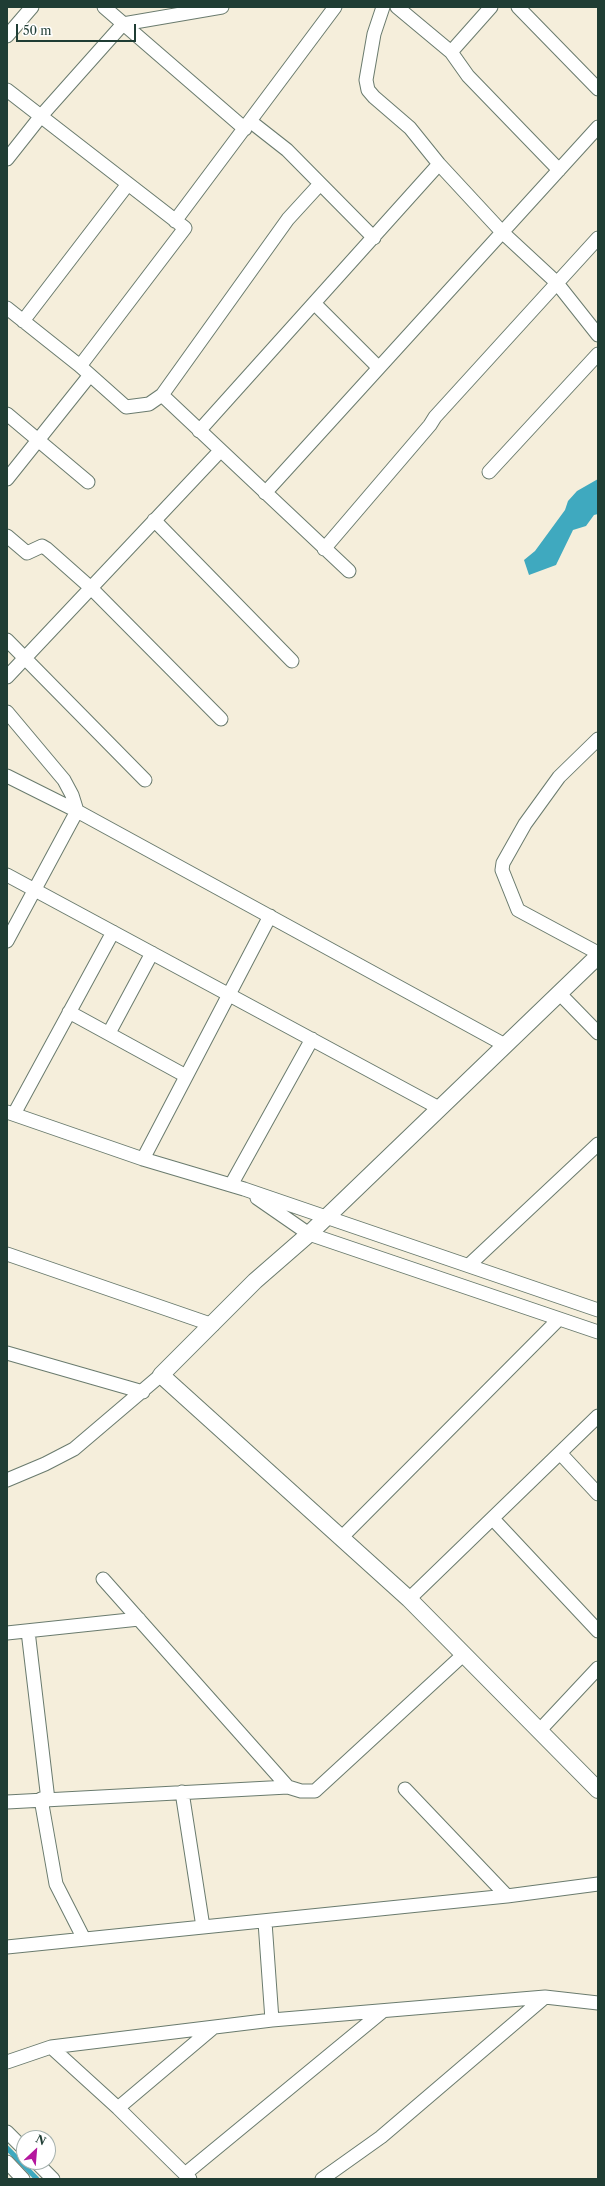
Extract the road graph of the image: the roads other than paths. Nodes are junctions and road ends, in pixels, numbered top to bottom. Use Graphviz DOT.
graph roads {
  1 [pos="32,7"];
  2 [pos="104,7"];
  3 [pos="222,7"];
  4 [pos="334,7"];
  5 [pos="383,7"];
  6 [pos="397,7"];
  7 [pos="491,7"];
  8 [pos="518,7"];
  9 [pos="123,24"];
  10 [pos="7,36"];
  11 [pos="451,52"];
  12 [pos="598,89"];
  13 [pos="7,90"];
  14 [pos="41,116"];
  15 [pos="248,125"];
  16 [pos="598,127"];
  17 [pos="7,159"];
  18 [pos="438,164"];
  19 [pos="559,170"];
  20 [pos="128,184"];
  21 [pos="320,184"];
  22 [pos="175,221"];
  23 [pos="502,232"];
  24 [pos="374,238"];
  25 [pos="598,238"];
  26 [pos="556,282"];
  27 [pos="315,304"];
  28 [pos="7,308"];
  29 [pos="23,321"];
  30 [pos="598,335"];
  31 [pos="598,354"];
  32 [pos="378,367"];
  33 [pos="85,371"];
  34 [pos="162,395"];
  35 [pos="7,414"];
  36 [pos="199,431"];
  37 [pos="38,440"];
  38 [pos="220,451"];
  39 [pos="489,472"];
  40 [pos="7,479"];
  41 [pos="88,482"];
  42 [pos="265,493"];
  43 [pos="154,520"];
  44 [pos="7,536"];
  45 [pos="324,549"];
  46 [pos="349,571"];
  47 [pos="91,588"];
  48 [pos="7,640"];
  49 [pos="25,658"];
  50 [pos="292,661"];
  51 [pos="7,677"];
  52 [pos="7,712"];
  53 [pos="221,719"];
  54 [pos="598,739"];
  55 [pos="7,776"];
  56 [pos="145,780"];
  57 [pos="78,811"];
  58 [pos="7,875"];
  59 [pos="35,890"];
  60 [pos="270,916"];
  61 [pos="113,932"];
  62 [pos="7,941"];
  63 [pos="152,953"];
  64 [pos="598,953"];
  65 [pos="598,956"];
  66 [pos="559,993"];
  67 [pos="229,995"];
  68 [pos="70,1012"];
  69 [pos="109,1033"];
  70 [pos="598,1033"];
  71 [pos="312,1039"];
  72 [pos="505,1045"];
  73 [pos="186,1076"];
  74 [pos="439,1108"];
  75 [pos="10,1113"];
  76 [pos="598,1144"];
  77 [pos="143,1159"];
  78 [pos="231,1185"];
  79 [pos="244,1189"];
  80 [pos="326,1217"];
  81 [pos="309,1234"];
  82 [pos="7,1254"];
  83 [pos="469,1265"];
  84 [pos="597,1308"];
  85 [pos="559,1319"];
  86 [pos="213,1325"];
  87 [pos="598,1332"];
  88 [pos="7,1353"];
  89 [pos="161,1375"];
  90 [pos="143,1392"];
  91 [pos="598,1416"];
  92 [pos="560,1453"];
  93 [pos="7,1480"];
  94 [pos="598,1494"];
  95 [pos="493,1519"];
  96 [pos="341,1538"];
  97 [pos="103,1578"];
  98 [pos="409,1599"];
  99 [pos="140,1619"];
  100 [pos="28,1631"];
  101 [pos="598,1631"];
  102 [pos="7,1633"];
  103 [pos="464,1655"];
  104 [pos="598,1668"];
  105 [pos="539,1731"];
  106 [pos="288,1786"];
  107 [pos="405,1789"];
  108 [pos="598,1790"];
  109 [pos="182,1792"];
  110 [pos="44,1799"];
  111 [pos="7,1802"];
  112 [pos="598,1884"];
  113 [pos="507,1896"];
  114 [pos="264,1922"];
  115 [pos="203,1927"];
  116 [pos="84,1939"];
  117 [pos="7,1947"];
  118 [pos="545,1997"];
  119 [pos="598,2003"];
  120 [pos="383,2011"];
  121 [pos="272,2020"];
  122 [pos="214,2027"];
  123 [pos="51,2047"];
  124 [pos="7,2062"];
  125 [pos="118,2108"];
  126 [pos="7,2132"];
  127 [pos="16,2141"];
  128 [pos="44,2170"];
  129 [pos="188,2177"];
  130 [pos="53,2179"];
  131 [pos="322,2179"];
  1 -- 10 [label="street"];
  2 -- 9 [label="street"];
  3 -- 9 [label="street"];
  4 -- 15 [label="street"];
  5 -- 18 [label="street"];
  6 -- 11 [label="street"];
  7 -- 11 [label="street"];
  8 -- 12 [label="street"];
  9 -- 14 [label="street"];
  9 -- 15 [label="street"];
  11 -- 19 [label="street"];
  13 -- 14 [label="street"];
  14 -- 17 [label="street"];
  14 -- 20 [label="street"];
  15 -- 21 [label="street"];
  15 -- 22 [label="street"];
  16 -- 19 [label="street"];
  18 -- 23 [label="street"];
  18 -- 24 [label="street"];
  19 -- 23 [label="street"];
  20 -- 22 [label="street"];
  20 -- 29 [label="street"];
  21 -- 24 [label="street"];
  21 -- 34 [label="street"];
  22 -- 33 [label="street"];
  23 -- 26 [label="street"];
  23 -- 32 [label="street"];
  24 -- 27 [label="street"];
  25 -- 26 [label="street"];
  26 -- 30 [label="street"];
  26 -- 45 [label="street"];
  27 -- 32 [label="street"];
  27 -- 36 [label="street"];
  28 -- 29 [label="street"];
  29 -- 33 [label="street"];
  31 -- 39 [label="street"];
  32 -- 42 [label="street"];
  33 -- 34 [label="street"];
  33 -- 37 [label="street"];
  34 -- 36 [label="street"];
  35 -- 37 [label="street"];
  36 -- 38 [label="street"];
  37 -- 40 [label="street"];
  37 -- 41 [label="street"];
  38 -- 42 [label="street"];
  38 -- 43 [label="street"];
  42 -- 45 [label="street"];
  43 -- 47 [label="street"];
  43 -- 50 [label="street"];
  44 -- 47 [label="street"];
  45 -- 46 [label="street"];
  47 -- 49 [label="street"];
  47 -- 53 [label="street"];
  48 -- 49 [label="street"];
  49 -- 51 [label="street"];
  49 -- 56 [label="street"];
  52 -- 57 [label="street"];
  54 -- 64 [label="street"];
  55 -- 57 [label="street"];
  57 -- 59 [label="street"];
  57 -- 60 [label="street"];
  58 -- 59 [label="street"];
  59 -- 61 [label="street"];
  59 -- 62 [label="street"];
  60 -- 67 [label="street"];
  60 -- 72 [label="street"];
  61 -- 63 [label="street"];
  61 -- 68 [label="street"];
  63 -- 67 [label="street"];
  63 -- 69 [label="street"];
  65 -- 66 [label="street"];
  66 -- 70 [label="street"];
  66 -- 72 [label="street"];
  67 -- 71 [label="street"];
  67 -- 73 [label="street"];
  68 -- 69 [label="street"];
  68 -- 75 [label="street"];
  69 -- 73 [label="street"];
  71 -- 74 [label="street"];
  71 -- 78 [label="street"];
  72 -- 74 [label="street"];
  73 -- 77 [label="street"];
  74 -- 80 [label="street"];
  75 -- 77 [label="street"];
  76 -- 83 [label="street"];
  77 -- 78 [label="street"];
  78 -- 79 [label="street"];
  79 -- 80 [label="street"];
  79 -- 81 [label="street"];
  80 -- 81 [label="street"];
  80 -- 83 [label="street"];
  81 -- 85 [label="street"];
  81 -- 86 [label="street"];
  82 -- 86 [label="street"];
  83 -- 84 [label="street"];
  85 -- 87 [label="street"];
  85 -- 96 [label="street"];
  86 -- 89 [label="street"];
  88 -- 90 [label="street"];
  89 -- 90 [label="street"];
  89 -- 96 [label="street"];
  90 -- 93 [label="street"];
  91 -- 92 [label="street"];
  92 -- 94 [label="street"];
  92 -- 95 [label="street"];
  95 -- 98 [label="street"];
  95 -- 101 [label="street"];
  96 -- 98 [label="street"];
  97 -- 99 [label="street"];
  98 -- 103 [label="street"];
  99 -- 100 [label="street"];
  99 -- 106 [label="street"];
  100 -- 102 [label="street"];
  100 -- 110 [label="street"];
  103 -- 105 [label="street"];
  103 -- 106 [label="street"];
  104 -- 105 [label="street"];
  105 -- 108 [label="street"];
  106 -- 109 [label="street"];
  107 -- 113 [label="street"];
  109 -- 110 [label="street"];
  109 -- 115 [label="street"];
  110 -- 111 [label="street"];
  110 -- 116 [label="street"];
  112 -- 113 [label="street"];
  113 -- 114 [label="street"];
  114 -- 115 [label="street"];
  114 -- 121 [label="street"];
  115 -- 116 [label="street"];
  116 -- 117 [label="street"];
  118 -- 119 [label="street"];
  118 -- 120 [label="street"];
  118 -- 131 [label="street"];
  120 -- 121 [label="street"];
  120 -- 129 [label="street"];
  121 -- 122 [label="street"];
  122 -- 123 [label="street"];
  122 -- 125 [label="street"];
  123 -- 124 [label="street"];
  123 -- 125 [label="street"];
  125 -- 129 [label="street"];
  126 -- 127 [label="street"];
  128 -- 130 [label="street"];
}
